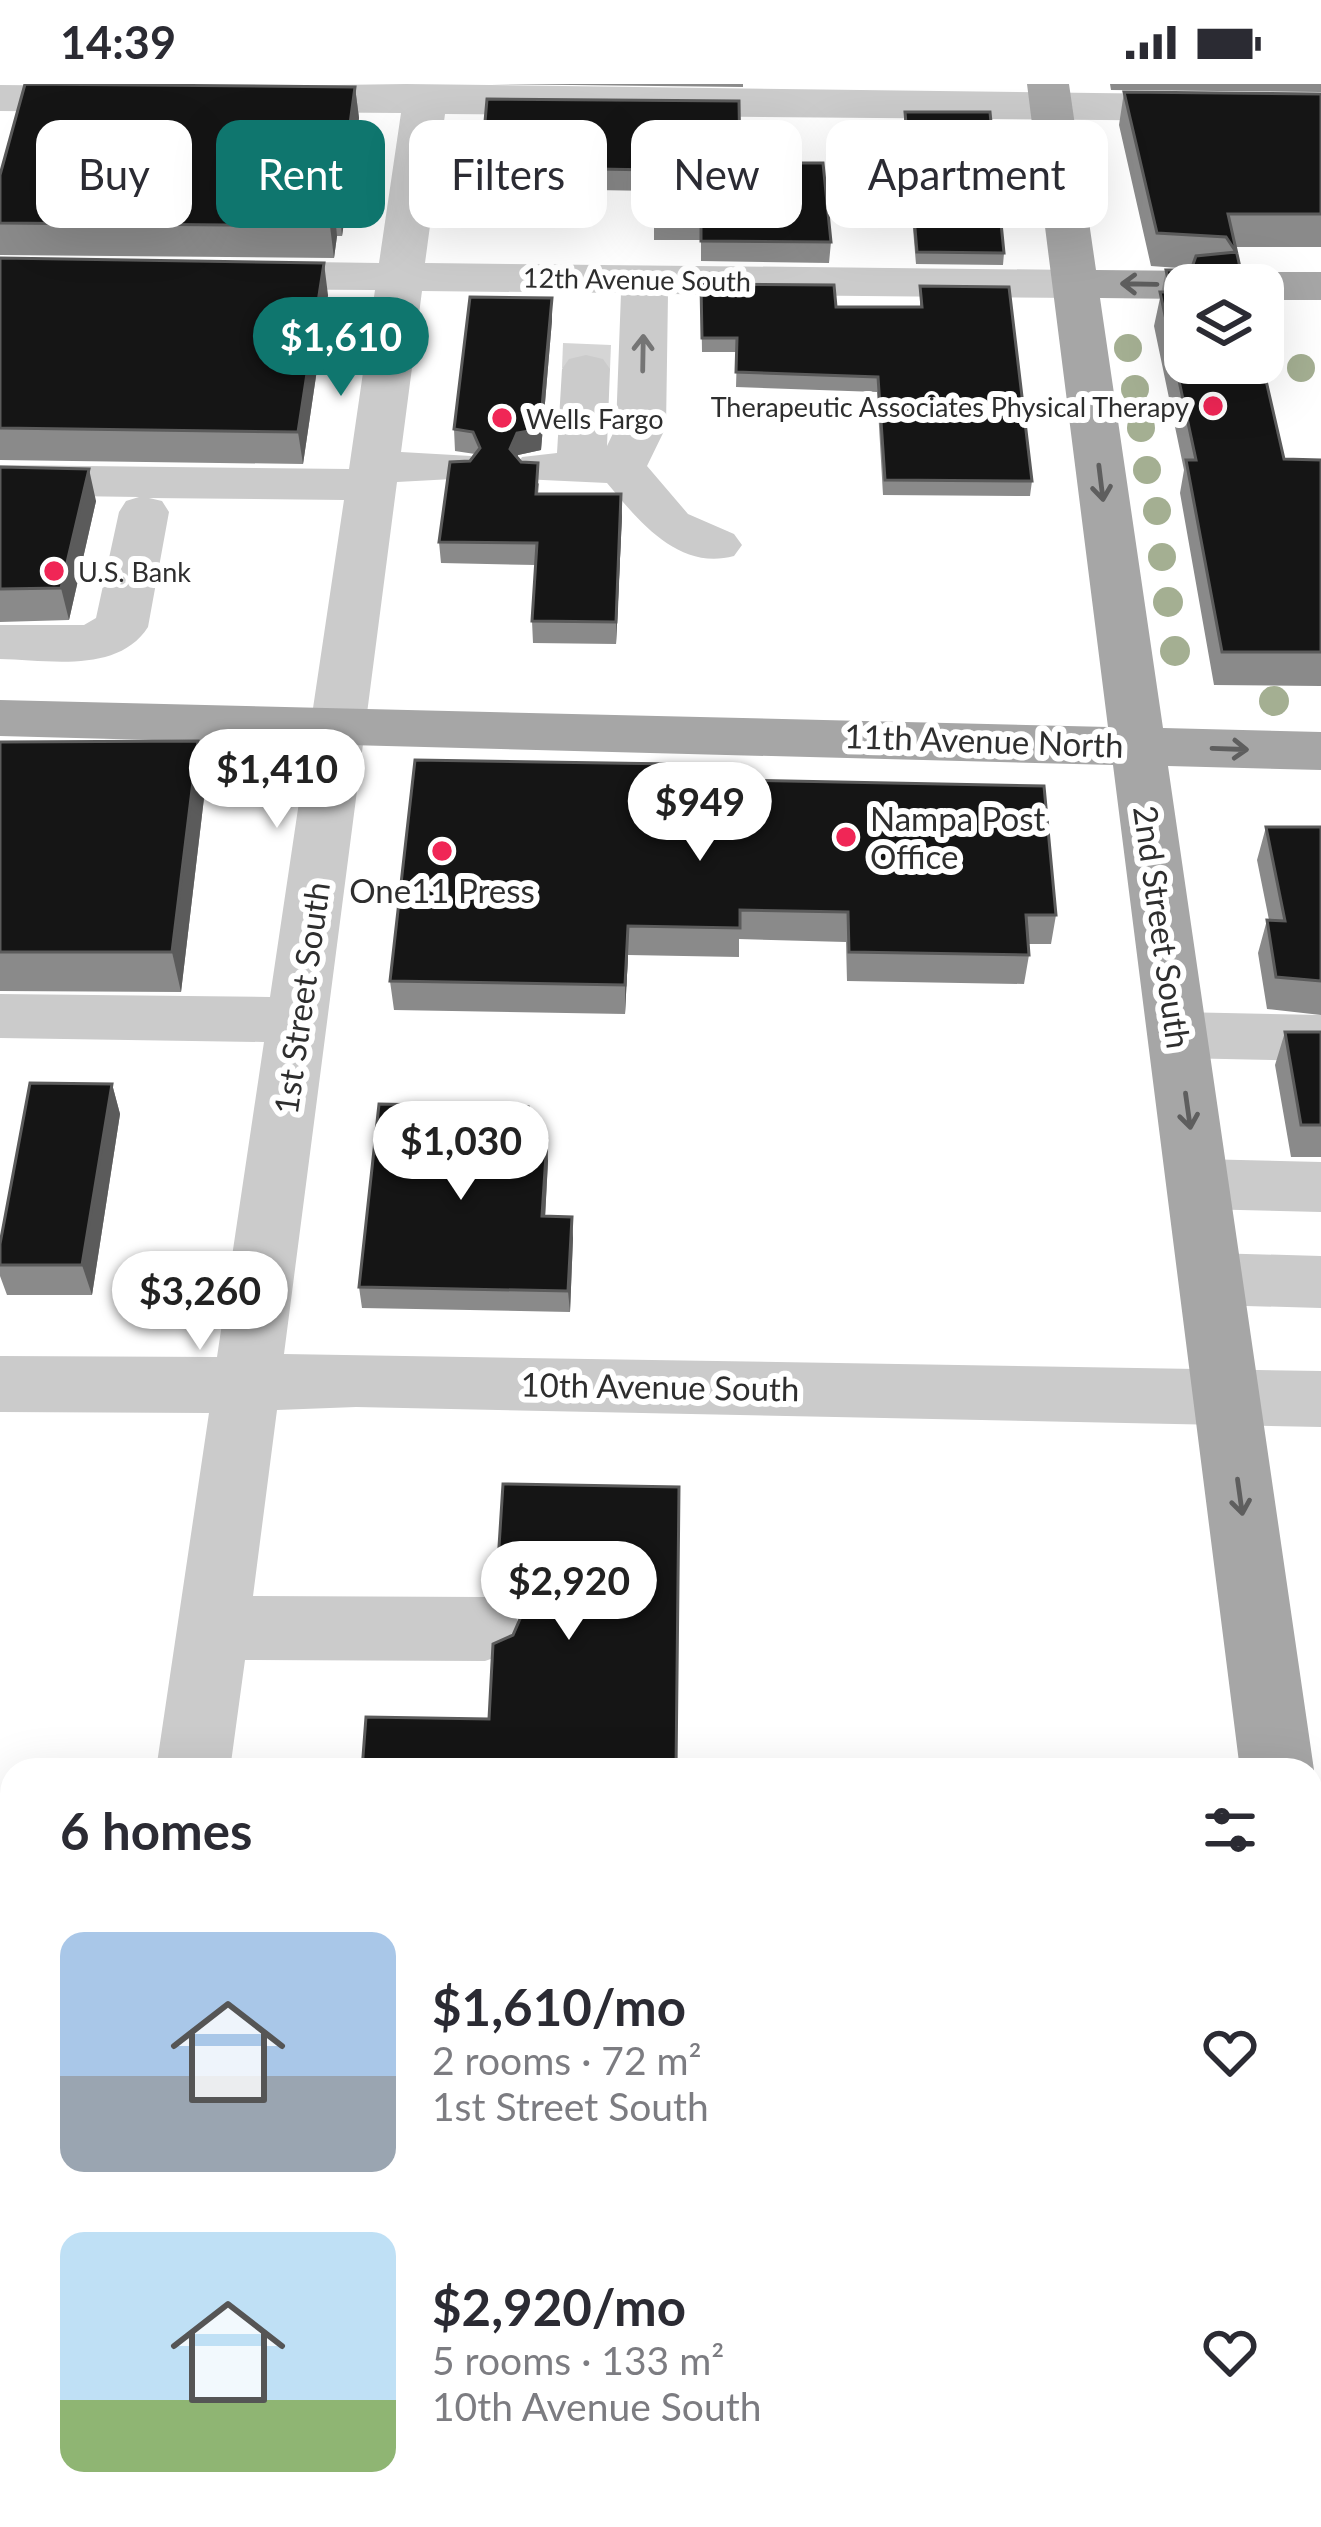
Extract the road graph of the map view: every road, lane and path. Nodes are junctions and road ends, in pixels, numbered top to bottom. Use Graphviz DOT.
graph roads {
  1 [pos="426,92"];
  2 [pos="1050,96"];
  3 [pos="0,98"];
  4 [pos="157,99"];
  5 [pos="227,99"];
  6 [pos="1321,109"];
  7 [pos="189,275"];
  8 [pos="401,276"];
  9 [pos="591,279"];
  10 [pos="645,279"];
  11 [pos="1076,284"];
  12 [pos="1164,285"];
  13 [pos="1284,286"];
  14 [pos="1321,286"];
  15 [pos="453,467"];
  16 [pos="581,468"];
  17 [pos="0,480"];
  18 [pos="372,488"];
  19 [pos="0,509"];
  20 [pos="144,512"];
  21 [pos="716,545"];
  22 [pos="0,643"];
  23 [pos="0,718"];
  24 [pos="338,726"];
  25 [pos="1139,745"];
  26 [pos="1321,751"];
  27 [pos="0,1016"];
  28 [pos="298,1020"];
  29 [pos="1178,1035"];
  30 [pos="1321,1037"];
  31 [pos="1198,1184"];
  32 [pos="1321,1187"];
  33 [pos="1211,1279"];
  34 [pos="1321,1282"];
  35 [pos="0,1384"];
  36 [pos="248,1384"];
  37 [pos="1227,1397"];
  38 [pos="1321,1399"];
  39 [pos="213,1628"];
  40 [pos="485,1629"];
  41 [pos="195,1758"];
  42 [pos="1275,1758"];
  1 -- 2 [label="street"];
  1 -- 5 [label="street"];
  1 -- 8 [label="street, 1st Street South"];
  2 -- 6 [label="street"];
  2 -- 11 [label="main road, 2nd Street South"];
  3 -- 4 [label="street"];
  7 -- 8 [label="street, 12th Avenue South"];
  8 -- 9 [label="street, 12th Avenue South"];
  8 -- 18 [label="street, 1st Street South"];
  9 -- 10 [label="street, 12th Avenue South"];
  9 -- 16 [label="street"];
  10 -- 11 [label="street, 12th Avenue South"];
  16 -- 10 [label="street, one-way"];
  12 -- 11 [label="main road, 12th Avenue South, one-way"];
  11 -- 25 [label="main road, 2nd Street South, one-way"];
  13 -- 14 [label="main road"];
  15 -- 18 [label="street"];
  16 -- 21 [label="street"];
  17 -- 18 [label="street"];
  18 -- 20 [label="street"];
  18 -- 24 [label="street, 1st Street South"];
  19 -- 20 [label="street"];
  20 -- 22 [label="street"];
  23 -- 24 [label="main road, 11th Avenue North"];
  24 -- 25 [label="main road, 11th Avenue North"];
  24 -- 28 [label="street, 1st Street South"];
  25 -- 26 [label="main road, 11th Avenue North, one-way"];
  25 -- 29 [label="main road, 2nd Street South"];
  27 -- 28 [label="street"];
  28 -- 36 [label="street, 1st Street South"];
  29 -- 30 [label="street"];
  29 -- 31 [label="main road, 2nd Street South, one-way"];
  31 -- 32 [label="street"];
  31 -- 33 [label="main road, 2nd Street South"];
  33 -- 34 [label="street"];
  33 -- 37 [label="main road, 2nd Street South"];
  35 -- 36 [label="street, 10th Avenue South"];
  36 -- 37 [label="street, 10th Avenue South"];
  36 -- 39 [label="street, 1st Street South"];
  37 -- 38 [label="street, 10th Avenue South"];
  37 -- 42 [label="main road, 2nd Street South, one-way"];
  39 -- 40 [label="street"];
  39 -- 41 [label="street, 1st Street South"];
}
